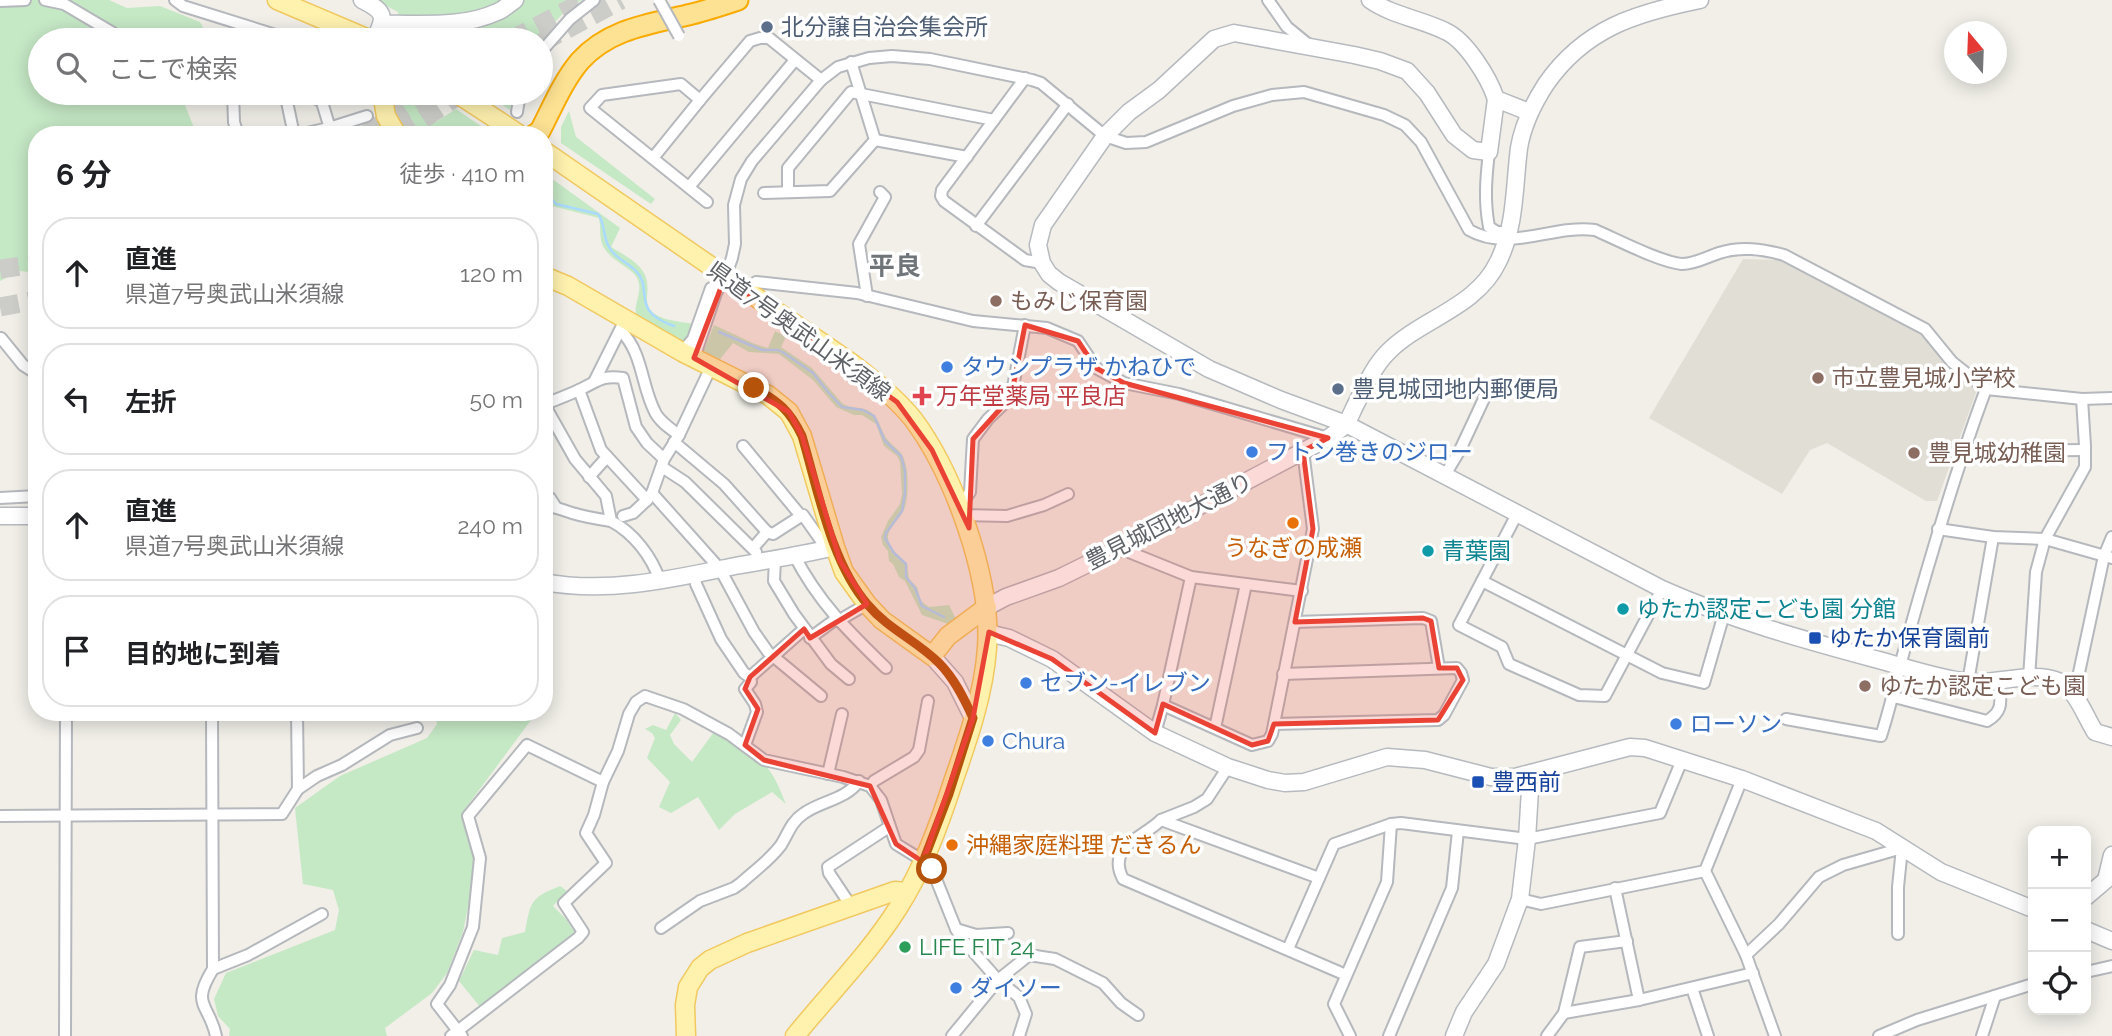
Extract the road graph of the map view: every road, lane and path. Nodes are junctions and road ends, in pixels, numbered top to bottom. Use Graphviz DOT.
graph roads {
  1 [pos="25,0"];
  2 [pos="45,0"];
  3 [pos="175,0"];
  4 [pos="277,0"];
  5 [pos="362,0"];
  6 [pos="515,0"];
  7 [pos="594,0"];
  8 [pos="659,0"];
  9 [pos="694,0"];
  10 [pos="738,0"];
  11 [pos="1268,0"];
  12 [pos="1700,0"];
  13 [pos="0,1"];
  14 [pos="1382,3"];
  15 [pos="383,23"];
  16 [pos="105,28"];
  17 [pos="253,28"];
  18 [pos="344,28"];
  19 [pos="380,28"];
  20 [pos="679,36"];
  21 [pos="553,38"];
  22 [pos="1314,49"];
  23 [pos="795,60"];
  24 [pos="851,62"];
  25 [pos="1025,78"];
  26 [pos="821,80"];
  27 [pos="553,86"];
  28 [pos="860,93"];
  29 [pos="1496,99"];
  30 [pos="700,100"];
  31 [pos="1068,104"];
  32 [pos="233,105"];
  33 [pos="289,105"];
  34 [pos="323,105"];
  35 [pos="384,105"];
  36 [pos="474,105"];
  37 [pos="518,105"];
  38 [pos="542,105"];
  39 [pos="517,112"];
  40 [pos="1529,112"];
  41 [pos="367,116"];
  42 [pos="994,120"];
  43 [pos="235,126"];
  44 [pos="294,126"];
  45 [pos="329,126"];
  46 [pos="343,126"];
  47 [pos="392,126"];
  48 [pos="506,126"];
  49 [pos="530,126"];
  50 [pos="543,126"];
  51 [pos="1105,136"];
  52 [pos="875,140"];
  53 [pos="1489,152"];
  54 [pos="967,157"];
  55 [pos="553,158"];
  56 [pos="653,158"];
  57 [pos="689,187"];
  58 [pos="788,192"];
  59 [pos="880,192"];
  60 [pos="764,193"];
  61 [pos="707,202"];
  62 [pos="976,226"];
  63 [pos="1505,236"];
  64 [pos="1042,263"];
  65 [pos="553,280"];
  66 [pos="756,282"];
  67 [pos="718,283"];
  68 [pos="867,296"];
  69 [pos="1025,325"];
  70 [pos="623,326"];
  71 [pos="1,338"];
  72 [pos="688,355"];
  73 [pos="711,367"];
  74 [pos="28,368"];
  75 [pos="595,380"];
  76 [pos="1489,388"];
  77 [pos="1986,389"];
  78 [pos="579,390"];
  79 [pos="2112,398"];
  80 [pos="2082,399"];
  81 [pos="553,400"];
  82 [pos="553,420"];
  83 [pos="1346,424"];
  84 [pos="676,438"];
  85 [pos="1328,438"];
  86 [pos="743,446"];
  87 [pos="2085,450"];
  88 [pos="1303,451"];
  89 [pos="1963,451"];
  90 [pos="607,457"];
  91 [pos="663,463"];
  92 [pos="1445,475"];
  93 [pos="589,477"];
  94 [pos="1068,494"];
  95 [pos="28,496"];
  96 [pos="649,497"];
  97 [pos="0,498"];
  98 [pos="553,507"];
  99 [pos="959,509"];
  100 [pos="1517,514"];
  101 [pos="0,516"];
  102 [pos="28,516"];
  103 [pos="623,516"];
  104 [pos="801,516"];
  105 [pos="611,521"];
  106 [pos="1938,529"];
  107 [pos="767,532"];
  108 [pos="1993,537"];
  109 [pos="2112,537"];
  110 [pos="2045,539"];
  111 [pos="1124,546"];
  112 [pos="831,548"];
  113 [pos="794,555"];
  114 [pos="762,556"];
  115 [pos="2108,557"];
  116 [pos="720,569"];
  117 [pos="695,575"];
  118 [pos="1191,578"];
  119 [pos="660,581"];
  120 [pos="1482,581"];
  121 [pos="553,583"];
  122 [pos="1246,584"];
  123 [pos="1662,589"];
  124 [pos="1302,591"];
  125 [pos="867,604"];
  126 [pos="987,607"];
  127 [pos="1724,614"];
  128 [pos="837,620"];
  129 [pos="1295,622"];
  130 [pos="807,633"];
  131 [pos="988,633"];
  132 [pos="1627,655"];
  133 [pos="932,656"];
  134 [pos="774,657"];
  135 [pos="1901,666"];
  136 [pos="886,668"];
  137 [pos="1439,668"];
  138 [pos="1283,674"];
  139 [pos="750,677"];
  140 [pos="2029,678"];
  141 [pos="849,679"];
  142 [pos="1999,681"];
  143 [pos="1968,682"];
  144 [pos="821,696"];
  145 [pos="1894,696"];
  146 [pos="2074,696"];
  147 [pos="928,701"];
  148 [pos="1163,705"];
  149 [pos="842,714"];
  150 [pos="973,718"];
  151 [pos="1786,719"];
  152 [pos="66,721"];
  153 [pos="212,721"];
  154 [pos="297,721"];
  155 [pos="1274,724"];
  156 [pos="417,728"];
  157 [pos="1215,728"];
  158 [pos="1155,733"];
  159 [pos="2112,737"];
  160 [pos="745,745"];
  161 [pos="1682,760"];
  162 [pos="1228,767"];
  163 [pos="828,774"];
  164 [pos="1531,774"];
  165 [pos="1742,779"];
  166 [pos="859,781"];
  167 [pos="603,782"];
  168 [pos="870,786"];
  169 [pos="298,789"];
  170 [pos="212,815"];
  171 [pos="0,816"];
  172 [pos="65,816"];
  173 [pos="1161,820"];
  174 [pos="1391,824"];
  175 [pos="889,827"];
  176 [pos="1458,831"];
  177 [pos="1527,839"];
  178 [pos="1902,848"];
  179 [pos="2112,855"];
  180 [pos="923,862"];
  181 [pos="1705,871"];
  182 [pos="1319,878"];
  183 [pos="1615,888"];
  184 [pos="906,892"];
  185 [pos="2091,893"];
  186 [pos="1520,899"];
  187 [pos="851,906"];
  188 [pos="2028,907"];
  189 [pos="322,914"];
  190 [pos="661,928"];
  191 [pos="956,929"];
  192 [pos="2091,932"];
  193 [pos="1008,933"];
  194 [pos="1898,934"];
  195 [pos="1627,941"];
  196 [pos="2112,941"];
  197 [pos="1288,949"];
  198 [pos="1746,955"];
  199 [pos="2112,966"];
  200 [pos="213,970"];
  201 [pos="2091,971"];
  202 [pos="1753,973"];
  203 [pos="1346,975"];
  204 [pos="998,979"];
  205 [pos="2028,986"];
  206 [pos="1692,988"];
  207 [pos="1995,996"];
  208 [pos="1639,1000"];
  209 [pos="1564,1013"];
  210 [pos="1138,1015"];
  211 [pos="457,1034"];
  212 [pos="65,1036"];
  213 [pos="216,1036"];
  214 [pos="686,1036"];
  215 [pos="794,1036"];
  216 [pos="953,1036"];
  217 [pos="1019,1036"];
  218 [pos="1349,1036"];
  219 [pos="1389,1036"];
  220 [pos="1454,1036"];
  221 [pos="1547,1036"];
  222 [pos="1708,1036"];
  223 [pos="1775,1036"];
  224 [pos="1879,1036"];
  225 [pos="1982,1036"];
  1 -- 13 [label="street"];
  2 -- 16 [label="street"];
  3 -- 17 [label="street"];
  4 -- 18 [label="main road"];
  5 -- 15 [label="street"];
  6 -- 15 [label="street"];
  7 -- 21 [label="street"];
  8 -- 20 [label="street, bridge"];
  9 -- 27 [label="highway"];
  10 -- 50 [label="highway"];
  11 -- 22 [label="street"];
  12 -- 40 [label="street"];
  14 -- 29 [label="street"];
  15 -- 19 [label="street"];
  22 -- 51 [label="street"];
  22 -- 53 [label="street"];
  23 -- 26 [label="street"];
  23 -- 30 [label="street"];
  23 -- 57 [label="street"];
  24 -- 25 [label="street"];
  24 -- 26 [label="street"];
  24 -- 28 [label="street"];
  25 -- 31 [label="street"];
  25 -- 42 [label="street"];
  26 -- 67 [label="street"];
  28 -- 42 [label="street"];
  28 -- 52 [label="street"];
  28 -- 58 [label="street"];
  29 -- 40 [label="street"];
  29 -- 53 [label="street"];
  30 -- 56 [label="street"];
  30 -- 56 [label="street"];
  31 -- 51 [label="street"];
  31 -- 62 [label="street"];
  32 -- 43 [label="street"];
  33 -- 44 [label="street"];
  34 -- 45 [label="street"];
  35 -- 47 [label="main road"];
  36 -- 48 [label="main road, bridge"];
  37 -- 39 [label="street"];
  38 -- 49 [label="highway"];
  40 -- 63 [label="street"];
  41 -- 46 [label="street"];
  42 -- 54 [label="street"];
  51 -- 63 [label="street"];
  51 -- 64 [label="street"];
  52 -- 54 [label="street"];
  52 -- 58 [label="street"];
  53 -- 63 [label="street"];
  54 -- 62 [label="street"];
  55 -- 67 [label="main road, 県道7号奥武山米須線"];
  56 -- 57 [label="street"];
  57 -- 61 [label="street"];
  58 -- 60 [label="street"];
  59 -- 68 [label="street"];
  62 -- 64 [label="street"];
  63 -- 77 [label="street"];
  63 -- 83 [label="street"];
  64 -- 83 [label="street"];
  65 -- 70 [label="main road"];
  66 -- 68 [label="street"];
  67 -- 72 [label="street"];
  67 -- 72 [label="street"];
  67 -- 99 [label="main road, 県道7号奥武山米須線"];
  68 -- 69 [label="street"];
  69 -- 85 [label="street"];
  69 -- 99 [label="street"];
  70 -- 72 [label="main road"];
  70 -- 75 [label="street"];
  70 -- 84 [label="street"];
  71 -- 74 [label="street"];
  72 -- 73 [label="main road"];
  73 -- 84 [label="street"];
  73 -- 112 [label="main road"];
  75 -- 78 [label="street"];
  75 -- 91 [label="street"];
  76 -- 92 [label="street"];
  77 -- 80 [label="street"];
  77 -- 89 [label="street"];
  78 -- 81 [label="street"];
  78 -- 90 [label="street"];
  79 -- 80 [label="street"];
  80 -- 87 [label="street"];
  82 -- 93 [label="street"];
  83 -- 85 [label="street, 豊見城団地大通り"];
  83 -- 92 [label="street"];
  84 -- 91 [label="street"];
  84 -- 107 [label="street"];
  85 -- 88 [label="street, 豊見城団地大通り"];
  86 -- 104 [label="street"];
  87 -- 89 [label="street"];
  87 -- 110 [label="street"];
  88 -- 111 [label="street, 豊見城団地大通り"];
  88 -- 124 [label="street"];
  89 -- 106 [label="street"];
  90 -- 93 [label="street"];
  90 -- 96 [label="street"];
  91 -- 96 [label="street"];
  91 -- 114 [label="street"];
  92 -- 100 [label="street"];
  93 -- 105 [label="street"];
  94 -- 99 [label="street"];
  95 -- 97 [label="street"];
  96 -- 103 [label="street"];
  96 -- 116 [label="street"];
  98 -- 105 [label="street"];
  99 -- 126 [label="main road, 県道7号奥武山米須線"];
  100 -- 120 [label="street"];
  100 -- 123 [label="street"];
  101 -- 102 [label="street"];
  104 -- 107 [label="street"];
  104 -- 112 [label="street"];
  105 -- 119 [label="street"];
  106 -- 108 [label="street"];
  106 -- 135 [label="street"];
  107 -- 114 [label="street"];
  108 -- 110 [label="street"];
  108 -- 143 [label="street"];
  109 -- 115 [label="street"];
  110 -- 115 [label="street"];
  110 -- 140 [label="street"];
  111 -- 118 [label="street"];
  111 -- 126 [label="street, 豊見城団地大通り"];
  112 -- 113 [label="street"];
  112 -- 125 [label="main road"];
  113 -- 114 [label="street"];
  113 -- 128 [label="street"];
  114 -- 116 [label="street"];
  114 -- 130 [label="street"];
  115 -- 146 [label="street"];
  116 -- 117 [label="street"];
  116 -- 134 [label="street"];
  117 -- 119 [label="street"];
  117 -- 139 [label="street"];
  118 -- 122 [label="street"];
  118 -- 148 [label="street"];
  119 -- 121 [label="street"];
  120 -- 132 [label="street"];
  120 -- 132 [label="street"];
  122 -- 124 [label="street"];
  122 -- 157 [label="street"];
  123 -- 127 [label="street"];
  123 -- 132 [label="street"];
  124 -- 129 [label="street"];
  125 -- 128 [label="street"];
  125 -- 133 [label="main road"];
  126 -- 131 [label="main road, 県道7号奥武山米須線"];
  126 -- 133 [label="main road"];
  127 -- 132 [label="street"];
  127 -- 135 [label="street"];
  128 -- 130 [label="street"];
  128 -- 136 [label="street"];
  129 -- 137 [label="street"];
  129 -- 138 [label="street"];
  130 -- 134 [label="street"];
  130 -- 141 [label="street"];
  131 -- 150 [label="main road, 県道7号奥武山米須線"];
  131 -- 158 [label="street"];
  133 -- 150 [label="street"];
  134 -- 139 [label="street"];
  134 -- 144 [label="street"];
  135 -- 143 [label="street"];
  135 -- 145 [label="street"];
  137 -- 138 [label="street"];
  137 -- 155 [label="street"];
  138 -- 155 [label="street"];
  139 -- 160 [label="street"];
  140 -- 142 [label="street"];
  140 -- 146 [label="street"];
  142 -- 143 [label="street"];
  142 -- 145 [label="street"];
  145 -- 151 [label="street"];
  146 -- 159 [label="street"];
  147 -- 168 [label="street"];
  148 -- 157 [label="street"];
  148 -- 158 [label="street"];
  149 -- 163 [label="street"];
  150 -- 180 [label="main road, 県道7号奥武山米須線"];
  152 -- 172 [label="street"];
  153 -- 170 [label="street"];
  154 -- 169 [label="street"];
  155 -- 157 [label="street"];
  156 -- 169 [label="street"];
  158 -- 162 [label="street"];
  160 -- 163 [label="street"];
  160 -- 167 [label="street"];
  161 -- 164 [label="street"];
  161 -- 165 [label="street"];
  161 -- 177 [label="street"];
  162 -- 164 [label="street"];
  162 -- 173 [label="street"];
  163 -- 166 [label="street"];
  164 -- 177 [label="street"];
  165 -- 178 [label="street"];
  165 -- 181 [label="street"];
  166 -- 168 [label="street"];
  166 -- 190 [label="street"];
  167 -- 211 [label="street"];
  167 -- 211 [label="street"];
  168 -- 175 [label="street"];
  169 -- 170 [label="street"];
  170 -- 172 [label="street"];
  170 -- 200 [label="street"];
  171 -- 172 [label="street"];
  172 -- 212 [label="street"];
  173 -- 182 [label="street"];
  173 -- 197 [label="street"];
  174 -- 176 [label="street"];
  174 -- 182 [label="street"];
  174 -- 203 [label="street"];
  175 -- 180 [label="street"];
  175 -- 187 [label="street"];
  176 -- 177 [label="street"];
  176 -- 219 [label="street"];
  177 -- 186 [label="street"];
  178 -- 188 [label="street"];
  178 -- 194 [label="street"];
  178 -- 198 [label="street"];
  179 -- 185 [label="street"];
  180 -- 184 [label="main road, 県道7号奥武山米須線"];
  180 -- 191 [label="street"];
  181 -- 183 [label="street"];
  181 -- 198 [label="street"];
  182 -- 197 [label="street"];
  183 -- 186 [label="street"];
  183 -- 195 [label="street"];
  184 -- 187 [label="main road"];
  184 -- 215 [label="main road, 県道7号奥武山米須線"];
  186 -- 220 [label="street"];
  187 -- 214 [label="main road"];
  189 -- 200 [label="street"];
  191 -- 193 [label="street"];
  191 -- 204 [label="street"];
  192 -- 196 [label="street"];
  195 -- 208 [label="street"];
  195 -- 209 [label="street"];
  197 -- 203 [label="street"];
  198 -- 202 [label="street"];
  199 -- 201 [label="street"];
  200 -- 213 [label="street"];
  202 -- 206 [label="street"];
  202 -- 223 [label="street"];
  203 -- 218 [label="street"];
  204 -- 210 [label="street"];
  204 -- 216 [label="street"];
  204 -- 217 [label="street"];
  205 -- 207 [label="street"];
  206 -- 208 [label="street"];
  206 -- 222 [label="street"];
  207 -- 224 [label="street"];
  207 -- 225 [label="street"];
  208 -- 209 [label="street"];
  209 -- 221 [label="street"];
}
